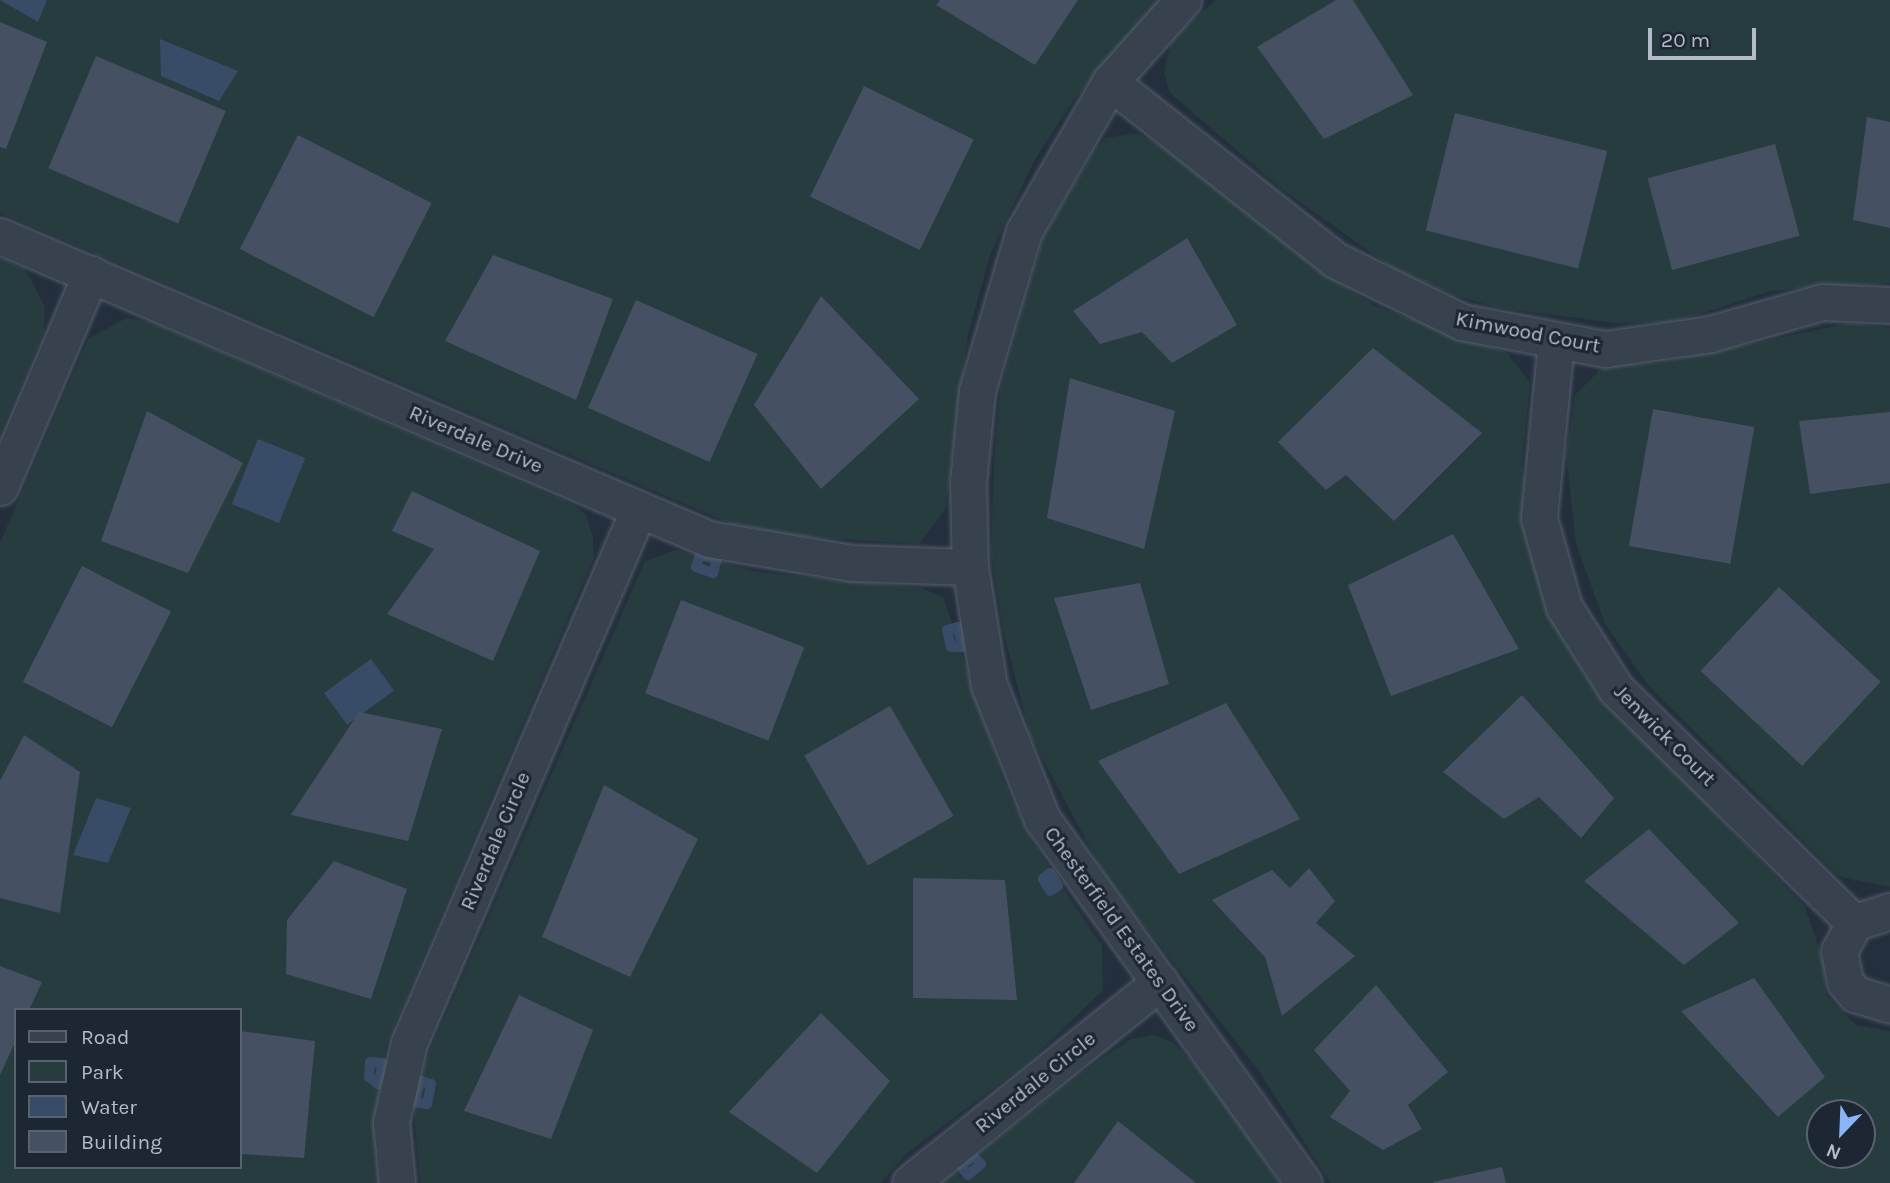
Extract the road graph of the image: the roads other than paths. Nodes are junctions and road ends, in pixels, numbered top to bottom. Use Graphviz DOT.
graph roads {
  1 [pos="1183,0"];
  2 [pos="1110,82"];
  3 [pos="0,236"];
  4 [pos="91,274"];
  5 [pos="1890,305"];
  6 [pos="1556,341"];
  7 [pos="0,487"];
  8 [pos="639,509"];
  9 [pos="970,567"];
  10 [pos="1890,911"];
  11 [pos="1854,923"];
  12 [pos="1160,982"];
  13 [pos="1890,1005"];
  14 [pos="397,1183"];
  15 [pos="910,1183"];
  16 [pos="1304,1183"];
  1 -- 2 [label="street, Chesterfield Estates Drive"];
  2 -- 6 [label="street, Kimwood Court"];
  2 -- 9 [label="street, Chesterfield Estates Drive"];
  3 -- 4 [label="street, Riverdale Drive"];
  4 -- 7 [label="street"];
  4 -- 8 [label="street, Riverdale Drive"];
  5 -- 6 [label="street, Kimwood Court"];
  6 -- 11 [label="street, Jenwick Court"];
  8 -- 9 [label="street, Riverdale Drive"];
  8 -- 14 [label="street, Riverdale Circle"];
  9 -- 12 [label="street, Chesterfield Estates Drive"];
  10 -- 11 [label="street"];
  11 -- 13 [label="street"];
  12 -- 15 [label="street, Riverdale Circle"];
  12 -- 16 [label="street, Chesterfield Estates Drive"];
}
